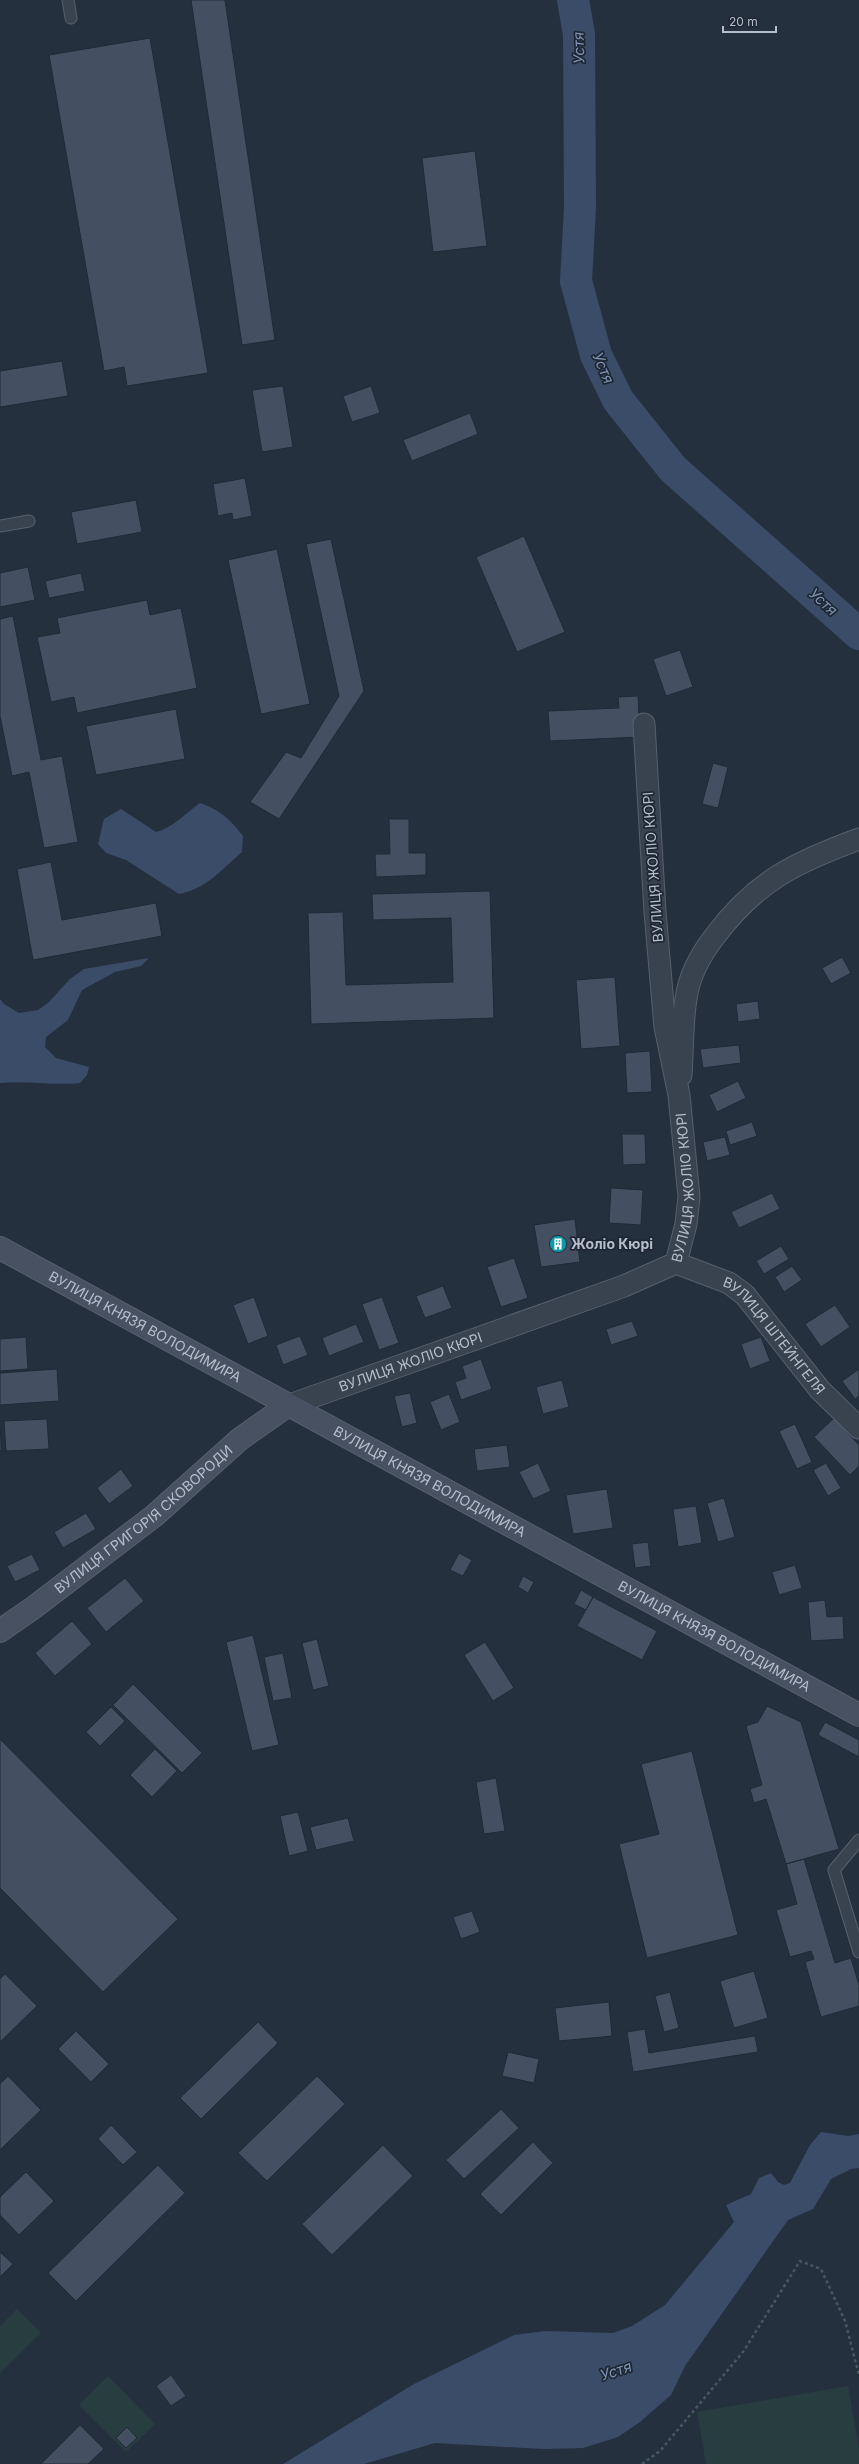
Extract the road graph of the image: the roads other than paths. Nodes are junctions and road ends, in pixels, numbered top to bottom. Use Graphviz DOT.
graph roads {
  1 [pos="68,0"];
  2 [pos="71,18"];
  3 [pos="29,521"];
  4 [pos="0,526"];
  5 [pos="644,724"];
  6 [pos="859,839"];
  7 [pos="679,1095"];
  8 [pos="0,1248"];
  9 [pos="676,1263"];
  10 [pos="287,1406"];
  11 [pos="859,1428"];
  12 [pos="0,1631"];
  13 [pos="859,1715"];
  14 [pos="859,1840"];
  15 [pos="859,1952"];
  1 -- 2 [label="lane"];
  3 -- 4 [label="lane"];
  5 -- 7 [label="street, ВУЛИЦЯ ЖОЛІО КЮРІ"];
  6 -- 7 [label="street"];
  7 -- 9 [label="street, ВУЛИЦЯ ЖОЛІО КЮРІ"];
  8 -- 10 [label="main road, ВУЛИЦЯ КНЯЗЯ ВОЛОДИМИРА"];
  9 -- 10 [label="street, ВУЛИЦЯ ЖОЛІО КЮРІ"];
  9 -- 11 [label="street, ВУЛИЦЯ ШТЕЙНГЕЛЯ"];
  10 -- 12 [label="main road, ВУЛИЦЯ ГРИГОРІЯ СКОВОРОДИ"];
  10 -- 13 [label="main road, ВУЛИЦЯ КНЯЗЯ ВОЛОДИМИРА"];
  14 -- 15 [label="lane"];
}
